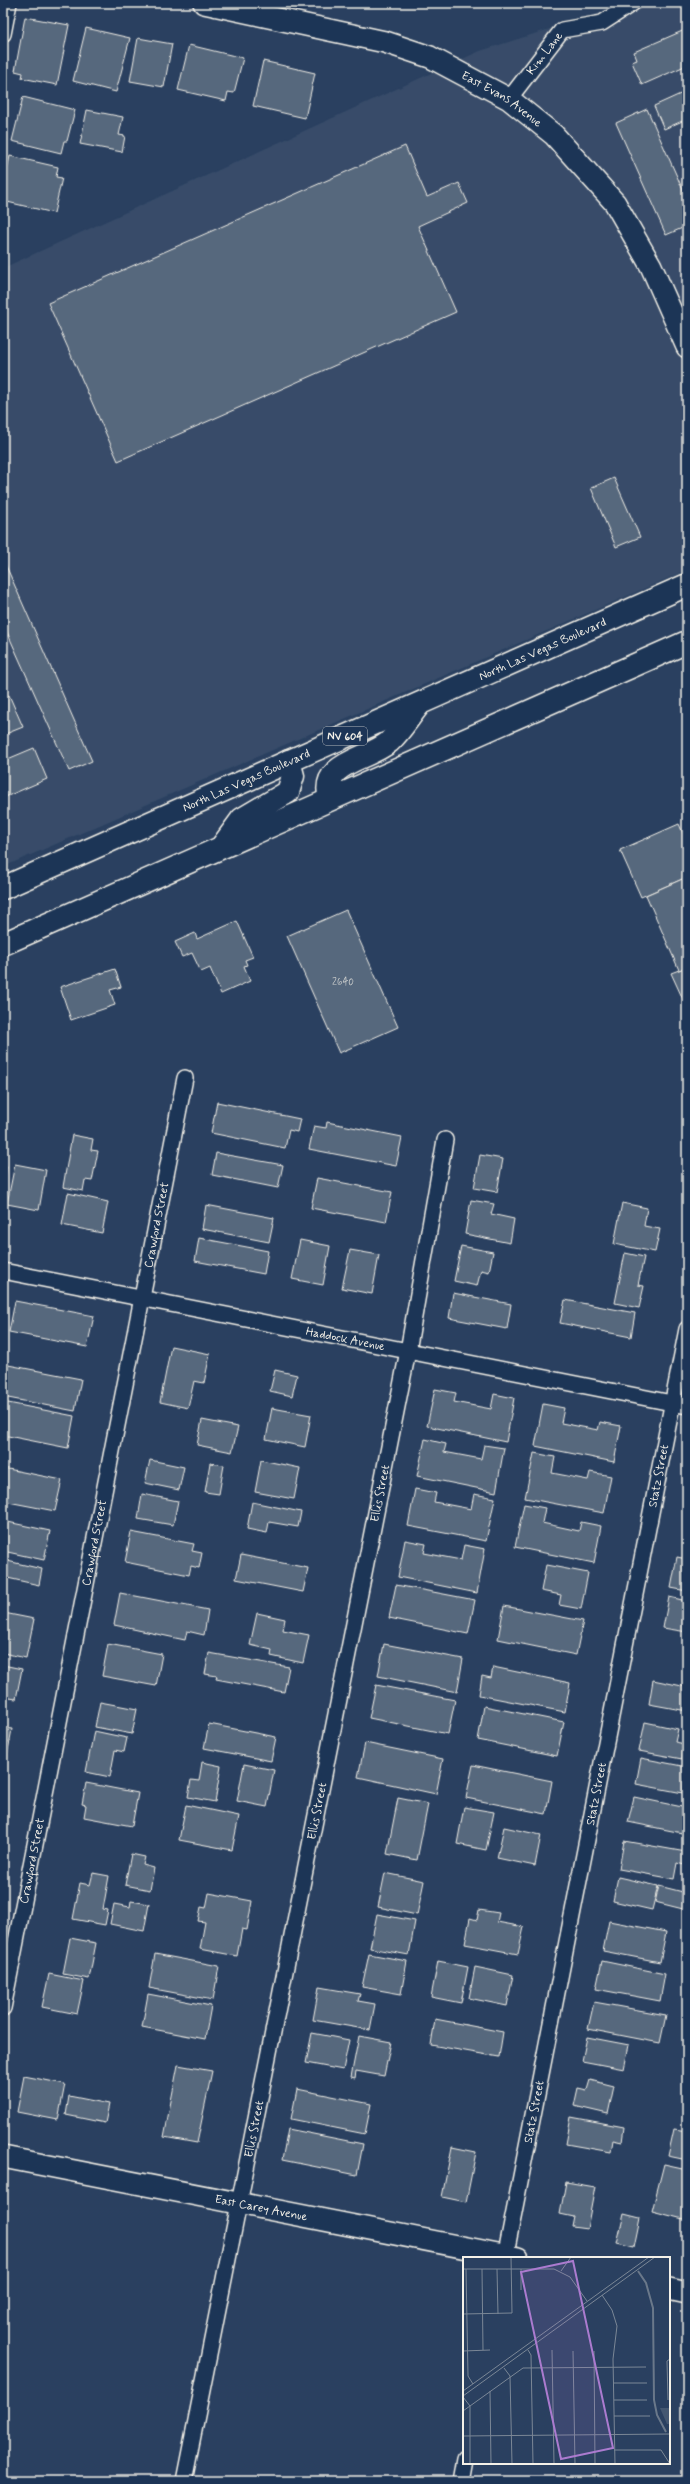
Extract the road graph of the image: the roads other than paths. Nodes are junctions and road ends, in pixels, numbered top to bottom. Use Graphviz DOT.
graph roads {
  1 [pos="9,3"];
  2 [pos="204,3"];
  3 [pos="633,3"];
  4 [pos="3,34"];
  5 [pos="509,99"];
  6 [pos="687,347"];
  7 [pos="687,585"];
  8 [pos="687,642"];
  9 [pos="420,703"];
  10 [pos="289,761"];
  11 [pos="330,799"];
  12 [pos="222,846"];
  13 [pos="3,888"];
  14 [pos="3,944"];
  15 [pos="185,1078"];
  16 [pos="445,1140"];
  17 [pos="3,1272"];
  18 [pos="142,1299"];
  19 [pos="687,1329"];
  20 [pos="408,1351"];
  21 [pos="672,1403"];
  22 [pos="687,1406"];
  23 [pos="3,2008"];
  24 [pos="3,2157"];
  25 [pos="239,2203"];
  26 [pos="510,2257"];
  27 [pos="670,2289"];
  28 [pos="687,2293"];
  29 [pos="463,2464"];
  30 [pos="184,2481"];
  31 [pos="460,2481"];
  1 -- 4 [label="street"];
  2 -- 5 [label="street, East Evans Avenue"];
  3 -- 5 [label="street, Kim Lane"];
  5 -- 6 [label="street, East Evans Avenue"];
  7 -- 9 [label="main road, North Las Vegas Boulevard / NV 604"];
  8 -- 11 [label="main road"];
  9 -- 10 [label="main road, North Las Vegas Boulevard / NV 604"];
  9 -- 11 [label="main road"];
  10 -- 12 [label="main road"];
  10 -- 13 [label="main road, North Las Vegas Boulevard / NV 604"];
  11 -- 12 [label="main road"];
  12 -- 14 [label="main road"];
  15 -- 18 [label="street, Crawford Street"];
  16 -- 20 [label="street, Ellis Street"];
  17 -- 18 [label="street, Haddock Avenue"];
  18 -- 20 [label="street, Haddock Avenue"];
  18 -- 23 [label="street, Crawford Street"];
  19 -- 21 [label="street, Statz Street"];
  20 -- 21 [label="street, Haddock Avenue"];
  20 -- 25 [label="street, Ellis Street"];
  21 -- 22 [label="street, Haddock Avenue"];
  21 -- 26 [label="street, Statz Street"];
  24 -- 25 [label="street, East Carey Avenue"];
  25 -- 26 [label="street, East Carey Avenue"];
  25 -- 30 [label="street, Ellis Street"];
  27 -- 28 [label="street"];
  29 -- 31 [label="street"];
}
